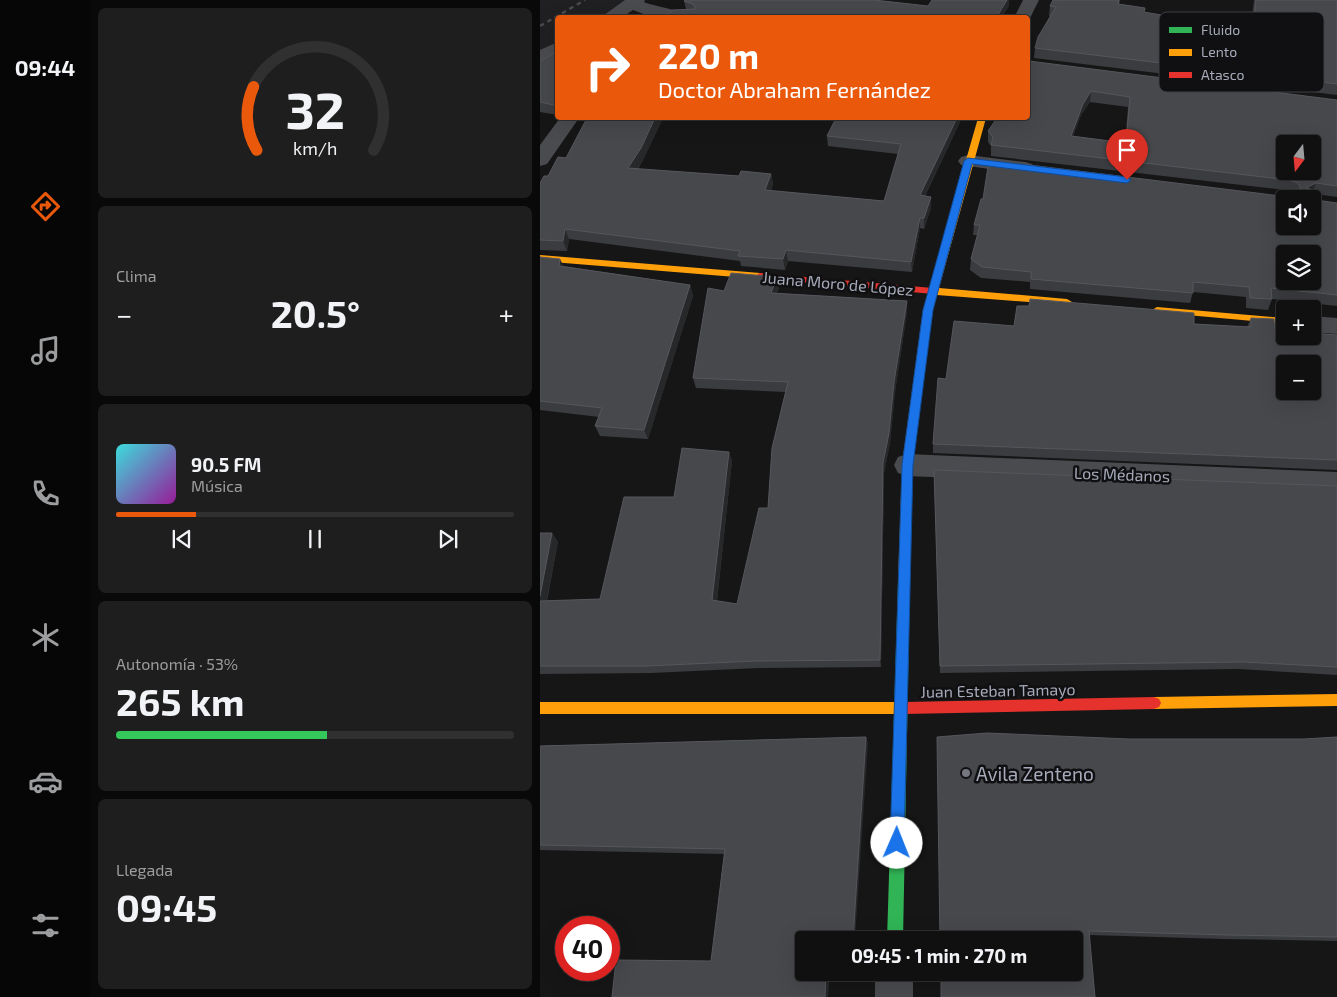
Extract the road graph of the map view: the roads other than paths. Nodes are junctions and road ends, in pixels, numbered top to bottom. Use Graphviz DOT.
graph roads {
  1 [pos="1031,0"];
  2 [pos="635,2"];
  3 [pos="654,10"];
  4 [pos="613,15"];
  5 [pos="676,15"];
  6 [pos="1024,15"];
  7 [pos="555,49"];
  8 [pos="540,58"];
  9 [pos="568,120"];
  10 [pos="981,120"];
  11 [pos="540,160"];
  12 [pos="968,161"];
  13 [pos="1048,170"];
  14 [pos="540,258"];
  15 [pos="933,291"];
  16 [pos="1080,304"];
  17 [pos="1148,310"];
  18 [pos="1276,320"];
  19 [pos="1321,325"];
  20 [pos="1337,326"];
  21 [pos="907,465"];
  22 [pos="1337,483"];
  23 [pos="1337,700"];
  24 [pos="540,708"];
  25 [pos="900,708"];
  26 [pos="895,931"];
  27 [pos="894,981"];
  28 [pos="894,997"];
  1 -- 6 [label="street"];
  2 -- 3 [label="street"];
  2 -- 4 [label="street"];
  3 -- 5 [label="street"];
  7 -- 8 [label="street"];
  9 -- 11 [label="street"];
  10 -- 12 [label="street"];
  12 -- 13 [label="street"];
  12 -- 15 [label="street"];
  14 -- 15 [label="street, Juana Moro de López"];
  15 -- 16 [label="street, Juana Moro de López"];
  15 -- 21 [label="street"];
  17 -- 18 [label="street"];
  19 -- 20 [label="street"];
  21 -- 22 [label="street, Los Médanos"];
  21 -- 25 [label="street"];
  23 -- 25 [label="street, Juan Esteban Tamayo"];
  24 -- 25 [label="street, Juan Esteban Tamayo"];
  25 -- 26 [label="street"];
  27 -- 28 [label="street"];
}
